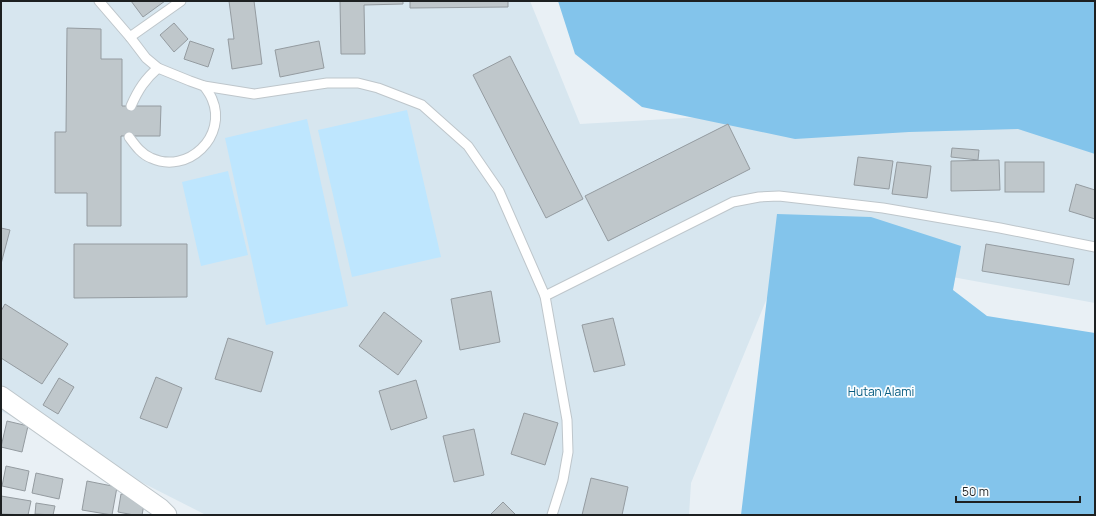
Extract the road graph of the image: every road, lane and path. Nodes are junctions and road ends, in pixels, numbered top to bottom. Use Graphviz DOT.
graph roads {
  1 [pos="99,1"];
  2 [pos="180,1"];
  3 [pos="130,37"];
  4 [pos="158,68"];
  5 [pos="204,86"];
  6 [pos="131,106"];
  7 [pos="130,136"];
  8 [pos="1095,247"];
  9 [pos="545,296"];
  10 [pos="1,396"];
  11 [pos="167,515"];
  12 [pos="552,515"];
  1 -- 3 [label="lane"];
  2 -- 3 [label="lane"];
  3 -- 4 [label="lane"];
  4 -- 5 [label="lane"];
  4 -- 6 [label="lane"];
  5 -- 7 [label="lane"];
  5 -- 9 [label="lane"];
  8 -- 9 [label="lane"];
  9 -- 12 [label="lane"];
  10 -- 11 [label="street"];
}
